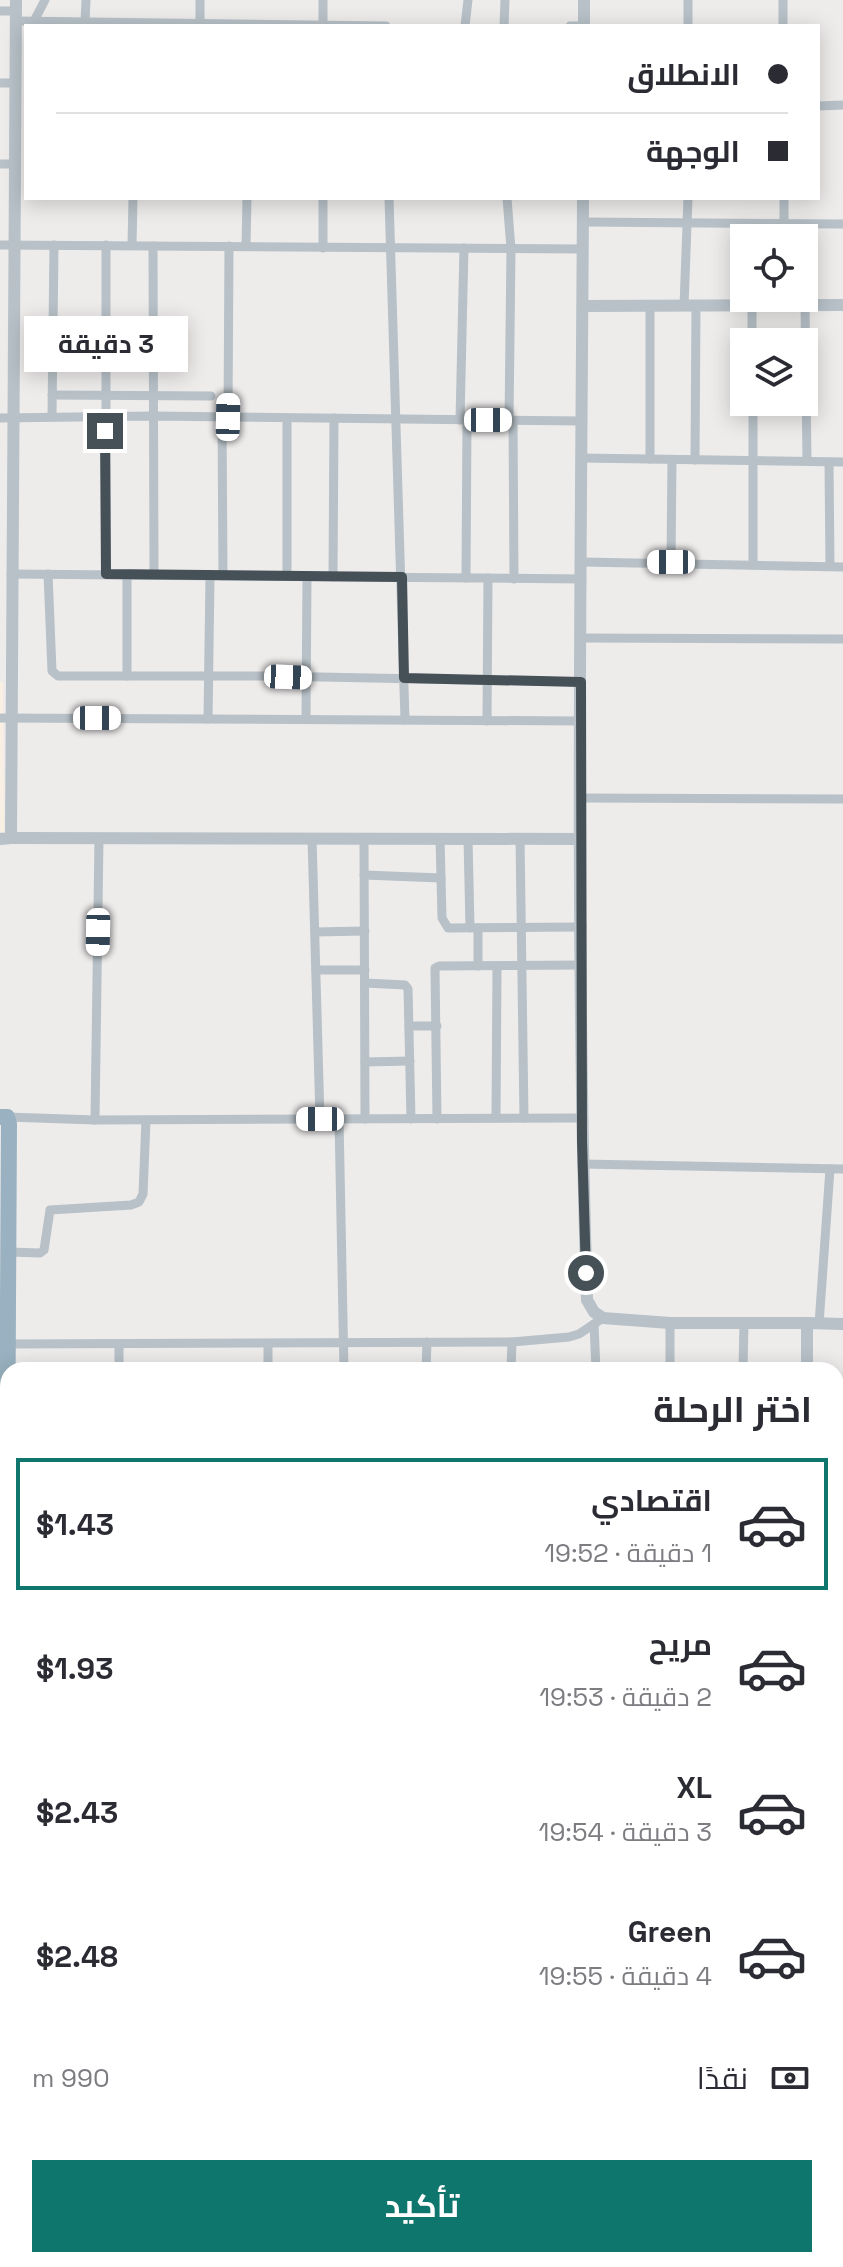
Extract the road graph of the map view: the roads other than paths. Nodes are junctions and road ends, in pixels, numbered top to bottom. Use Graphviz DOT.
graph roads {
  1 [pos="45,0"];
  2 [pos="86,0"];
  3 [pos="200,0"];
  4 [pos="323,0"];
  5 [pos="468,0"];
  6 [pos="505,0"];
  7 [pos="584,0"];
  8 [pos="688,0"];
  9 [pos="783,0"];
  10 [pos="0,11"];
  11 [pos="15,11"];
  12 [pos="34,21"];
  13 [pos="85,22"];
  14 [pos="117,24"];
  15 [pos="200,24"];
  16 [pos="323,24"];
  17 [pos="465,24"];
  18 [pos="504,24"];
  19 [pos="584,24"];
  20 [pos="688,24"];
  21 [pos="783,24"];
  22 [pos="0,83"];
  23 [pos="15,83"];
  24 [pos="843,105"];
  25 [pos="820,106"];
  26 [pos="0,164"];
  27 [pos="15,164"];
  28 [pos="133,200"];
  29 [pos="247,200"];
  30 [pos="323,200"];
  31 [pos="389,200"];
  32 [pos="507,200"];
  33 [pos="583,200"];
  34 [pos="688,200"];
  35 [pos="784,200"];
  36 [pos="583,222"];
  37 [pos="688,223"];
  38 [pos="784,223"];
  39 [pos="843,224"];
  40 [pos="0,245"];
  41 [pos="14,245"];
  42 [pos="54,245"];
  43 [pos="106,245"];
  44 [pos="132,245"];
  45 [pos="153,246"];
  46 [pos="229,246"];
  47 [pos="246,246"];
  48 [pos="323,248"];
  49 [pos="389,248"];
  50 [pos="464,248"];
  51 [pos="511,249"];
  52 [pos="583,249"];
  53 [pos="730,305"];
  54 [pos="818,305"];
  55 [pos="843,305"];
  56 [pos="583,306"];
  57 [pos="650,306"];
  58 [pos="690,306"];
  59 [pos="805,312"];
  60 [pos="52,395"];
  61 [pos="105,396"];
  62 [pos="153,396"];
  63 [pos="211,396"];
  64 [pos="52,416"];
  65 [pos="153,416"];
  66 [pos="753,416"];
  67 [pos="105,417"];
  68 [pos="225,417"];
  69 [pos="6,418"];
  70 [pos="287,418"];
  71 [pos="334,418"];
  72 [pos="395,419"];
  73 [pos="464,420"];
  74 [pos="511,420"];
  75 [pos="582,421"];
  76 [pos="582,458"];
  77 [pos="650,459"];
  78 [pos="672,460"];
  79 [pos="695,460"];
  80 [pos="753,461"];
  81 [pos="807,461"];
  82 [pos="829,462"];
  83 [pos="843,462"];
  84 [pos="6,492"];
  85 [pos="582,562"];
  86 [pos="671,562"];
  87 [pos="753,565"];
  88 [pos="830,566"];
  89 [pos="843,567"];
  90 [pos="11,574"];
  91 [pos="48,574"];
  92 [pos="106,574"];
  93 [pos="127,575"];
  94 [pos="154,575"];
  95 [pos="210,576"];
  96 [pos="223,576"];
  97 [pos="287,576"];
  98 [pos="307,576"];
  99 [pos="333,577"];
  100 [pos="402,577"];
  101 [pos="466,578"];
  102 [pos="488,578"];
  103 [pos="514,579"];
  104 [pos="582,579"];
  105 [pos="581,638"];
  106 [pos="843,639"];
  107 [pos="127,676"];
  108 [pos="209,676"];
  109 [pos="306,677"];
  110 [pos="404,678"];
  111 [pos="488,680"];
  112 [pos="581,682"];
  113 [pos="6,718"];
  114 [pos="208,719"];
  115 [pos="306,719"];
  116 [pos="405,720"];
  117 [pos="487,721"];
  118 [pos="581,721"];
  119 [pos="580,798"];
  120 [pos="843,799"];
  121 [pos="6,838"];
  122 [pos="99,838"];
  123 [pos="312,838"];
  124 [pos="364,838"];
  125 [pos="440,838"];
  126 [pos="468,838"];
  127 [pos="520,838"];
  128 [pos="580,839"];
  129 [pos="364,875"];
  130 [pos="441,878"];
  131 [pos="582,927"];
  132 [pos="474,928"];
  133 [pos="522,928"];
  134 [pos="365,931"];
  135 [pos="315,932"];
  136 [pos="522,965"];
  137 [pos="581,965"];
  138 [pos="478,966"];
  139 [pos="497,966"];
  140 [pos="316,970"];
  141 [pos="365,970"];
  142 [pos="365,983"];
  143 [pos="409,1026"];
  144 [pos="437,1026"];
  145 [pos="410,1061"];
  146 [pos="365,1062"];
  147 [pos="3,1117"];
  148 [pos="496,1118"];
  149 [pos="524,1118"];
  150 [pos="582,1118"];
  151 [pos="320,1119"];
  152 [pos="339,1119"];
  153 [pos="365,1119"];
  154 [pos="411,1119"];
  155 [pos="437,1119"];
  156 [pos="95,1120"];
  157 [pos="146,1120"];
  158 [pos="582,1164"];
  159 [pos="830,1169"];
  160 [pos="843,1169"];
  161 [pos="9,1252"];
  162 [pos="4,1308"];
  163 [pos="599,1321"];
  164 [pos="744,1322"];
  165 [pos="670,1323"];
  166 [pos="813,1324"];
  167 [pos="843,1324"];
  168 [pos="427,1342"];
  169 [pos="512,1342"];
  170 [pos="7,1344"];
  171 [pos="268,1344"];
  172 [pos="344,1344"];
  173 [pos="119,1345"];
  174 [pos="7,1362"];
  175 [pos="119,1362"];
  176 [pos="268,1362"];
  177 [pos="344,1362"];
  178 [pos="426,1362"];
  179 [pos="511,1362"];
  180 [pos="596,1362"];
  181 [pos="670,1362"];
  182 [pos="743,1362"];
  183 [pos="808,1362"];
  1 -- 12 [label="street"];
  2 -- 13 [label="street"];
  3 -- 15 [label="street"];
  4 -- 16 [label="street"];
  5 -- 17 [label="street"];
  6 -- 18 [label="street"];
  7 -- 19 [label="street"];
  8 -- 20 [label="street"];
  9 -- 21 [label="street"];
  10 -- 11 [label="street"];
  11 -- 12 [label="street"];
  11 -- 23 [label="street"];
  12 -- 13 [label="street"];
  13 -- 14 [label="street"];
  22 -- 23 [label="street"];
  23 -- 27 [label="street"];
  24 -- 25 [label="street"];
  26 -- 27 [label="street"];
  27 -- 41 [label="street"];
  28 -- 44 [label="street"];
  29 -- 47 [label="street"];
  30 -- 48 [label="street"];
  31 -- 49 [label="street"];
  32 -- 51 [label="street"];
  33 -- 36 [label="street"];
  34 -- 37 [label="street"];
  35 -- 38 [label="street"];
  36 -- 37 [label="street"];
  36 -- 52 [label="street"];
  37 -- 38 [label="street"];
  37 -- 58 [label="street"];
  38 -- 39 [label="street"];
  40 -- 41 [label="street"];
  41 -- 42 [label="street"];
  41 -- 69 [label="street"];
  42 -- 43 [label="street"];
  42 -- 60 [label="street"];
  43 -- 44 [label="street"];
  43 -- 61 [label="street"];
  44 -- 45 [label="street"];
  45 -- 46 [label="street"];
  45 -- 62 [label="street"];
  46 -- 47 [label="street"];
  46 -- 68 [label="street"];
  47 -- 48 [label="street"];
  48 -- 49 [label="street"];
  49 -- 50 [label="street"];
  49 -- 72 [label="street"];
  50 -- 51 [label="street"];
  50 -- 73 [label="street"];
  51 -- 52 [label="street"];
  51 -- 74 [label="street"];
  52 -- 56 [label="street"];
  53 -- 58 [label="street"];
  54 -- 55 [label="street"];
  56 -- 57 [label="street"];
  56 -- 75 [label="street"];
  57 -- 58 [label="street"];
  57 -- 77 [label="street"];
  58 -- 79 [label="street"];
  59 -- 81 [label="street"];
  60 -- 61 [label="street"];
  60 -- 64 [label="street"];
  61 -- 62 [label="street"];
  61 -- 67 [label="street"];
  62 -- 63 [label="street"];
  62 -- 65 [label="street"];
  64 -- 67 [label="street"];
  64 -- 69 [label="street"];
  65 -- 67 [label="street"];
  65 -- 68 [label="street"];
  65 -- 94 [label="street"];
  66 -- 80 [label="street"];
  67 -- 92 [label="street"];
  68 -- 70 [label="street"];
  68 -- 96 [label="street"];
  69 -- 84 [label="street"];
  70 -- 71 [label="street"];
  70 -- 97 [label="street"];
  71 -- 72 [label="street"];
  71 -- 99 [label="street"];
  72 -- 73 [label="street"];
  72 -- 100 [label="street"];
  73 -- 74 [label="street"];
  73 -- 101 [label="street"];
  74 -- 75 [label="street"];
  74 -- 103 [label="street"];
  75 -- 76 [label="street"];
  76 -- 77 [label="street"];
  76 -- 85 [label="street"];
  77 -- 78 [label="street"];
  78 -- 79 [label="street"];
  78 -- 86 [label="street"];
  79 -- 80 [label="street"];
  80 -- 81 [label="street"];
  80 -- 87 [label="street"];
  81 -- 82 [label="street"];
  82 -- 83 [label="street"];
  82 -- 88 [label="street"];
  84 -- 90 [label="street"];
  85 -- 86 [label="street"];
  85 -- 104 [label="street"];
  86 -- 87 [label="street"];
  87 -- 88 [label="street"];
  88 -- 89 [label="street"];
  90 -- 91 [label="street"];
  90 -- 113 [label="street"];
  91 -- 92 [label="street"];
  91 -- 107 [label="street"];
  92 -- 93 [label="street"];
  93 -- 94 [label="street"];
  93 -- 107 [label="street"];
  94 -- 95 [label="street"];
  95 -- 96 [label="street"];
  95 -- 108 [label="street"];
  96 -- 97 [label="street"];
  97 -- 98 [label="street"];
  98 -- 99 [label="street"];
  98 -- 109 [label="street"];
  99 -- 100 [label="street"];
  100 -- 101 [label="street"];
  100 -- 110 [label="street"];
  101 -- 102 [label="street"];
  102 -- 103 [label="street"];
  102 -- 111 [label="street"];
  103 -- 104 [label="street"];
  104 -- 105 [label="street"];
  105 -- 106 [label="street"];
  105 -- 112 [label="street"];
  107 -- 108 [label="street"];
  108 -- 109 [label="street"];
  108 -- 114 [label="street"];
  109 -- 110 [label="street"];
  109 -- 115 [label="street"];
  110 -- 111 [label="street"];
  110 -- 116 [label="street"];
  111 -- 112 [label="street"];
  111 -- 117 [label="street"];
  112 -- 118 [label="street"];
  113 -- 114 [label="street"];
  113 -- 121 [label="street"];
  114 -- 115 [label="street"];
  115 -- 116 [label="street"];
  116 -- 117 [label="street"];
  117 -- 118 [label="street"];
  118 -- 119 [label="street"];
  119 -- 120 [label="street"];
  119 -- 128 [label="street"];
  121 -- 122 [label="street"];
  122 -- 123 [label="street"];
  122 -- 156 [label="street"];
  123 -- 124 [label="street"];
  123 -- 135 [label="street"];
  124 -- 125 [label="street"];
  124 -- 129 [label="street"];
  125 -- 126 [label="street"];
  125 -- 130 [label="street"];
  126 -- 127 [label="street"];
  126 -- 132 [label="street"];
  127 -- 128 [label="street"];
  127 -- 133 [label="street"];
  128 -- 131 [label="street"];
  129 -- 130 [label="street"];
  129 -- 134 [label="street"];
  130 -- 132 [label="street"];
  131 -- 133 [label="street"];
  131 -- 137 [label="street"];
  132 -- 133 [label="street"];
  132 -- 138 [label="street"];
  133 -- 136 [label="street"];
  134 -- 135 [label="street"];
  134 -- 141 [label="street"];
  135 -- 140 [label="street"];
  136 -- 137 [label="street"];
  136 -- 139 [label="street"];
  136 -- 149 [label="street"];
  137 -- 150 [label="street"];
  138 -- 139 [label="street"];
  138 -- 144 [label="street"];
  139 -- 148 [label="street"];
  140 -- 141 [label="street"];
  140 -- 151 [label="street"];
  141 -- 142 [label="street"];
  142 -- 143 [label="street"];
  142 -- 146 [label="street"];
  143 -- 144 [label="street"];
  143 -- 145 [label="street"];
  144 -- 155 [label="street"];
  145 -- 146 [label="street"];
  145 -- 154 [label="street"];
  146 -- 153 [label="street"];
  147 -- 156 [label="street"];
  147 -- 161 [label="highway"];
  148 -- 149 [label="street"];
  148 -- 155 [label="street"];
  149 -- 150 [label="street"];
  150 -- 158 [label="street"];
  151 -- 152 [label="street"];
  151 -- 157 [label="street"];
  152 -- 153 [label="street"];
  152 -- 172 [label="street"];
  153 -- 154 [label="street"];
  154 -- 155 [label="street"];
  156 -- 157 [label="street"];
  157 -- 161 [label="street"];
  158 -- 159 [label="street"];
  158 -- 163 [label="street"];
  159 -- 160 [label="street"];
  159 -- 166 [label="street"];
  161 -- 162 [label="highway"];
  162 -- 170 [label="highway"];
  163 -- 165 [label="street"];
  163 -- 169 [label="street"];
  163 -- 180 [label="street"];
  164 -- 165 [label="street"];
  164 -- 166 [label="street"];
  164 -- 182 [label="street"];
  165 -- 181 [label="street"];
  166 -- 167 [label="street"];
  166 -- 183 [label="street"];
  168 -- 169 [label="street"];
  168 -- 172 [label="street"];
  168 -- 178 [label="street"];
  169 -- 179 [label="street"];
  170 -- 173 [label="street"];
  170 -- 174 [label="highway"];
  171 -- 172 [label="street"];
  171 -- 173 [label="street"];
  171 -- 176 [label="street"];
  172 -- 177 [label="street"];
  173 -- 175 [label="street"];
}
